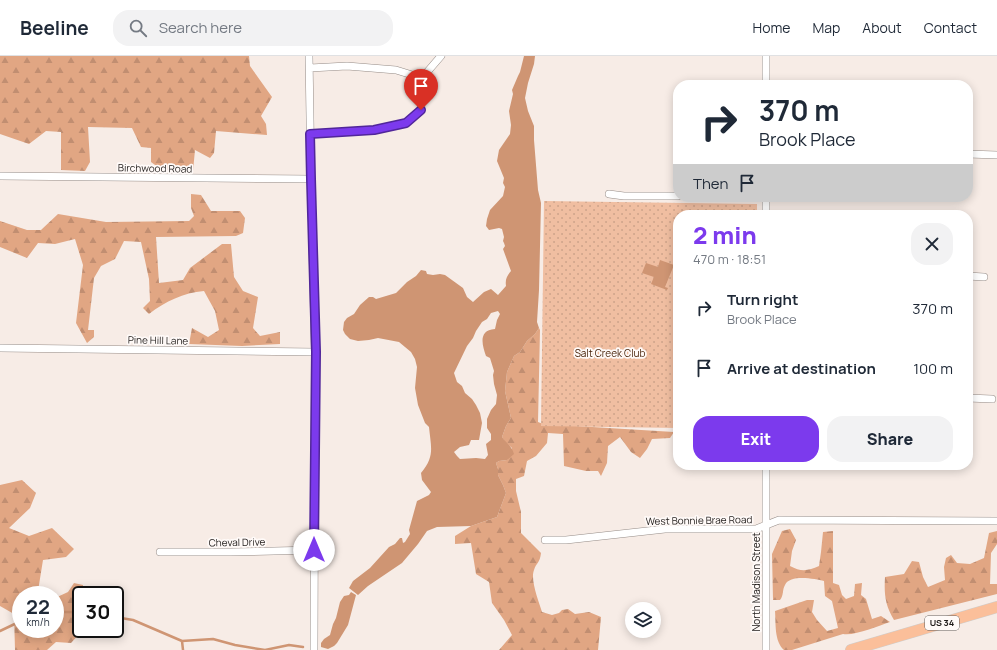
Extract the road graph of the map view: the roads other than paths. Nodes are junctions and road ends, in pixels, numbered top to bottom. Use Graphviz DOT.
graph roads {
  1 [pos="309,56"];
  2 [pos="441,56"];
  3 [pos="766,56"];
  4 [pos="310,68"];
  5 [pos="422,78"];
  6 [pos="766,80"];
  7 [pos="310,134"];
  8 [pos="973,154"];
  9 [pos="997,155"];
  10 [pos="0,176"];
  11 [pos="311,179"];
  12 [pos="609,194"];
  13 [pos="673,196"];
  14 [pos="973,276"];
  15 [pos="984,276"];
  16 [pos="0,348"];
  17 [pos="316,352"];
  18 [pos="973,398"];
  19 [pos="992,399"];
  20 [pos="766,470"];
  21 [pos="997,521"];
  22 [pos="766,526"];
  23 [pos="545,540"];
  24 [pos="314,550"];
  25 [pos="160,552"];
  26 [pos="997,607"];
  27 [pos="314,650"];
  28 [pos="766,650"];
  29 [pos="851,650"];
  1 -- 4 [label="street"];
  2 -- 5 [label="street"];
  3 -- 6 [label="street"];
  4 -- 5 [label="street"];
  4 -- 7 [label="street"];
  5 -- 7 [label="street"];
  7 -- 11 [label="street"];
  8 -- 9 [label="street"];
  10 -- 11 [label="street, Birchwood Road"];
  11 -- 17 [label="street"];
  12 -- 13 [label="street"];
  14 -- 15 [label="street"];
  16 -- 17 [label="street, Pine Hill Lane"];
  17 -- 24 [label="street"];
  18 -- 19 [label="street"];
  20 -- 22 [label="street, North Madison Street"];
  21 -- 22 [label="street, West Bonnie Brae Road"];
  22 -- 23 [label="street, West Bonnie Brae Road"];
  22 -- 28 [label="street, North Madison Street"];
  24 -- 25 [label="street, Cheval Drive"];
  24 -- 27 [label="street"];
  26 -- 29 [label="main road, US 34"];
}
